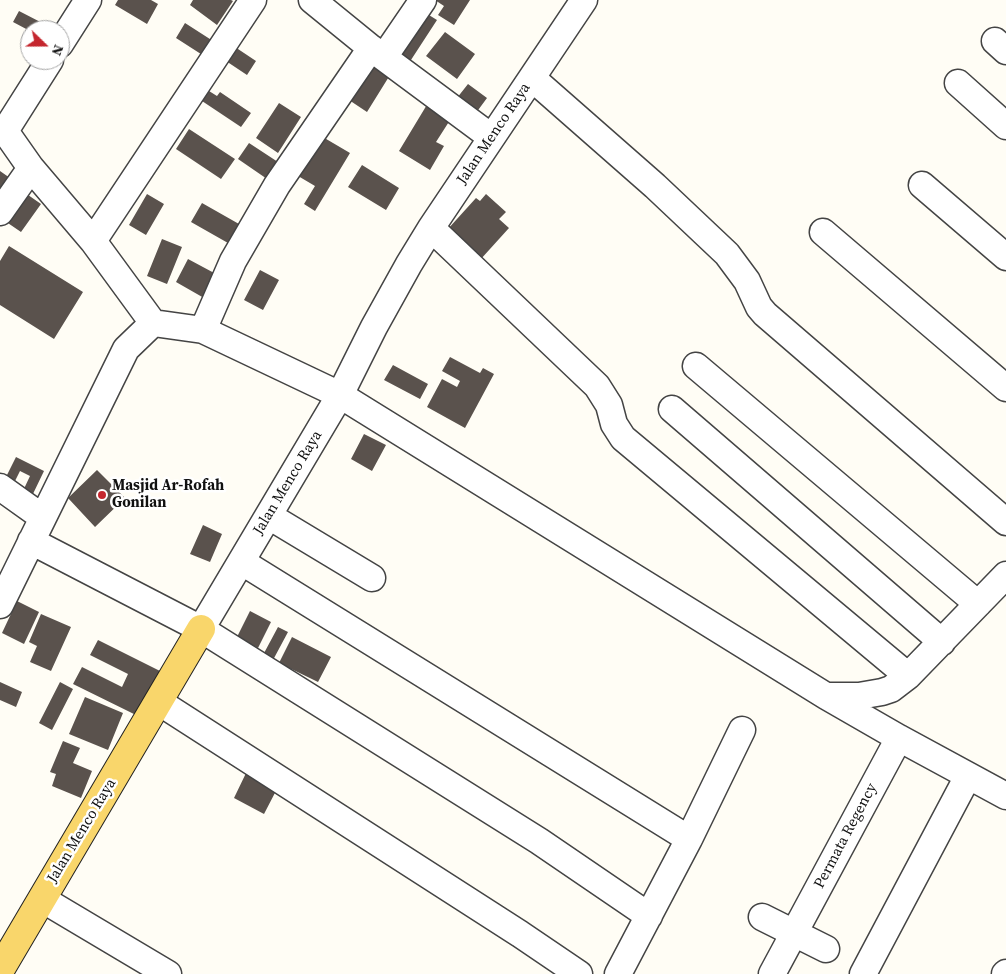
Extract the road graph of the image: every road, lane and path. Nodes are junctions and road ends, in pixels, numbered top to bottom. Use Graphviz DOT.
graph roads {
  1 [pos="88,0"];
  2 [pos="252,0"];
  3 [pos="312,0"];
  4 [pos="423,0"];
  5 [pos="584,0"];
  6 [pos="70,28"];
  7 [pos="377,52"];
  8 [pos="43,70"];
  9 [pos="532,78"];
  10 [pos="958,83"];
  11 [pos="1006,126"];
  12 [pos="2,129"];
  13 [pos="491,137"];
  14 [pos="31,168"];
  15 [pos="922,184"];
  16 [pos="0,212"];
  17 [pos="431,228"];
  18 [pos="823,232"];
  19 [pos="93,241"];
  20 [pos="1006,257"];
  21 [pos="153,323"];
  22 [pos="204,330"];
  23 [pos="696,366"];
  24 [pos="1006,388"];
  25 [pos="340,395"];
  26 [pos="672,409"];
  27 [pos="0,487"];
  28 [pos="269,516"];
  29 [pos="42,517"];
  30 [pos="1006,522"];
  31 [pos="31,541"];
  32 [pos="242,562"];
  33 [pos="1006,575"];
  34 [pos="372,578"];
  35 [pos="4,588"];
  36 [pos="978,604"];
  37 [pos="201,628"];
  38 [pos="942,642"];
  39 [pos="900,683"];
  40 [pos="826,696"];
  41 [pos="159,702"];
  42 [pos="742,730"];
  43 [pos="891,734"];
  44 [pos="968,776"];
  45 [pos="1006,796"];
  46 [pos="689,839"];
  47 [pos="42,899"];
  48 [pos="649,916"];
  49 [pos="762,917"];
  50 [pos="794,934"];
  51 [pos="826,949"];
  52 [pos="0,970"];
  53 [pos="168,974"];
  54 [pos="578,974"];
  55 [pos="618,974"];
  56 [pos="772,974"];
  57 [pos="863,974"];
  1 -- 6 [label="street"];
  2 -- 19 [label="street"];
  3 -- 7 [label="street"];
  4 -- 7 [label="street"];
  5 -- 9 [label="street, Jalan Menco Raya"];
  7 -- 13 [label="street"];
  7 -- 22 [label="street"];
  8 -- 12 [label="street"];
  9 -- 13 [label="street, Jalan Menco Raya"];
  9 -- 30 [label="street"];
  10 -- 11 [label="street"];
  12 -- 14 [label="street"];
  13 -- 17 [label="street, Jalan Menco Raya"];
  14 -- 16 [label="street"];
  14 -- 19 [label="street"];
  15 -- 20 [label="street"];
  17 -- 25 [label="street, Jalan Menco Raya"];
  17 -- 39 [label="street"];
  18 -- 24 [label="street"];
  19 -- 21 [label="street"];
  21 -- 22 [label="street"];
  21 -- 29 [label="street"];
  22 -- 25 [label="street"];
  23 -- 36 [label="street"];
  25 -- 28 [label="street, Jalan Menco Raya"];
  25 -- 40 [label="street"];
  26 -- 38 [label="street"];
  27 -- 29 [label="street"];
  28 -- 32 [label="street, Jalan Menco Raya"];
  28 -- 34 [label="street"];
  29 -- 31 [label="street"];
  31 -- 35 [label="street"];
  31 -- 37 [label="street"];
  32 -- 37 [label="street, Jalan Menco Raya"];
  32 -- 46 [label="street"];
  33 -- 36 [label="street"];
  36 -- 38 [label="street"];
  37 -- 41 [label="main road, Jalan Menco Raya"];
  37 -- 48 [label="street"];
  38 -- 39 [label="street"];
  39 -- 40 [label="street"];
  39 -- 43 [label="street"];
  40 -- 43 [label="street"];
  41 -- 47 [label="main road, Jalan Menco Raya"];
  41 -- 54 [label="street"];
  42 -- 46 [label="street"];
  43 -- 44 [label="street"];
  43 -- 50 [label="street, Permata Regency"];
  44 -- 45 [label="street"];
  44 -- 57 [label="street"];
  46 -- 48 [label="street"];
  47 -- 52 [label="main road, Jalan Menco Raya"];
  47 -- 53 [label="street"];
  48 -- 55 [label="street"];
  49 -- 50 [label="street"];
  50 -- 51 [label="street"];
  50 -- 56 [label="street, Permata Regency"];
}
